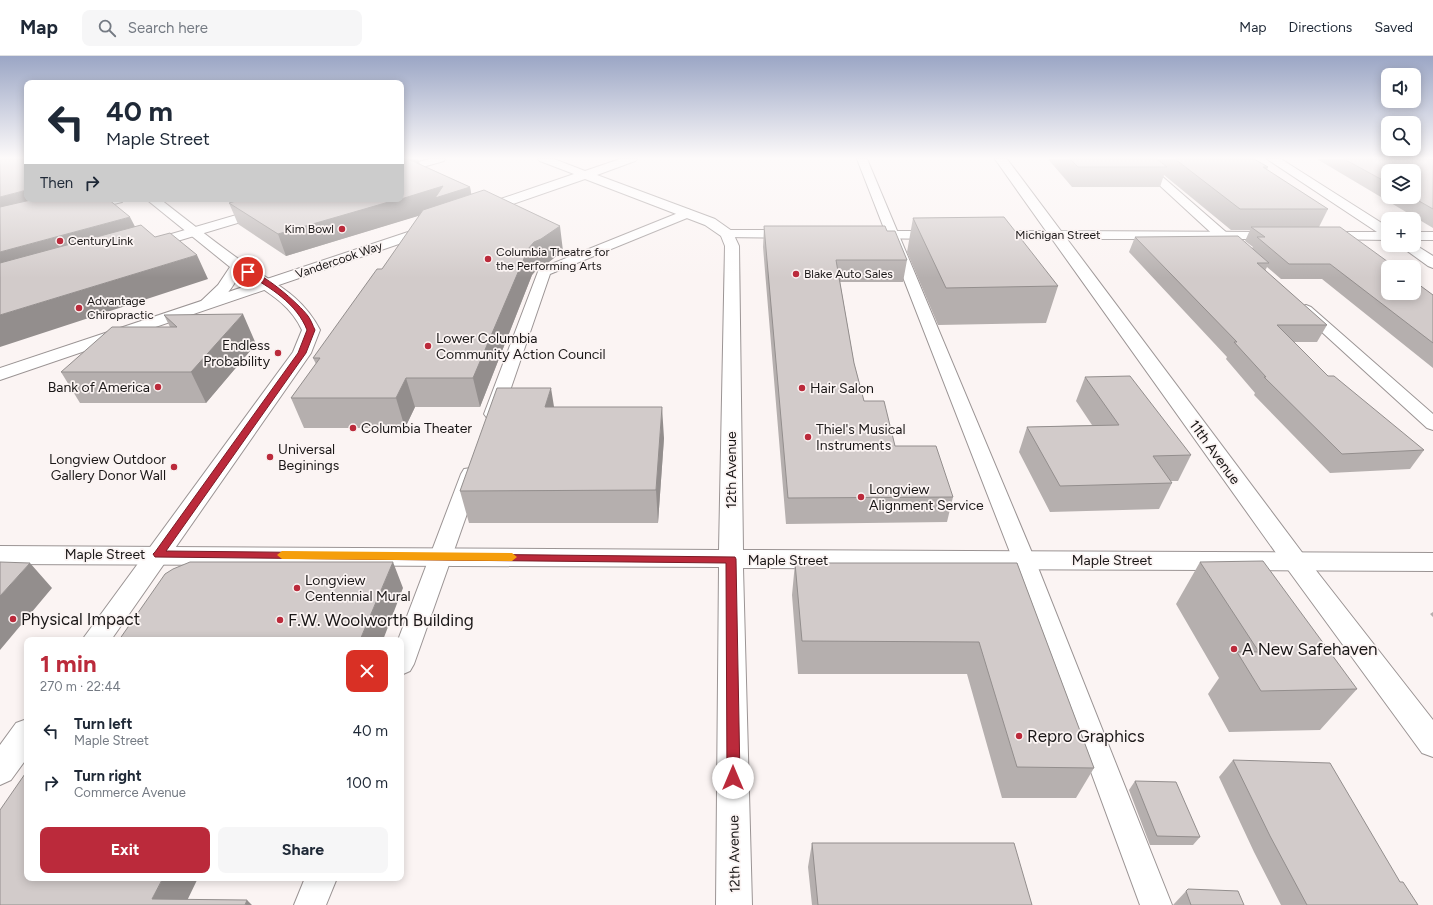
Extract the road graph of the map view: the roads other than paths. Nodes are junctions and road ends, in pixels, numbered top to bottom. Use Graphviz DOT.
graph roads {
  1 [pos="516,199"];
  2 [pos="649,199"];
  3 [pos="878,199"];
  4 [pos="1030,199"];
  5 [pos="1181,199"];
  6 [pos="1334,199"];
  7 [pos="105,202"];
  8 [pos="156,202"];
  9 [pos="294,202"];
  10 [pos="66,212"];
  11 [pos="688,213"];
  12 [pos="469,215"];
  13 [pos="447,223"];
  14 [pos="1381,229"];
  15 [pos="193,232"];
  16 [pos="727,234"];
  17 [pos="806,234"];
  18 [pos="1381,234"];
  19 [pos="853,235"];
  20 [pos="892,235"];
  21 [pos="955,235"];
  22 [pos="978,235"];
  23 [pos="1056,235"];
  24 [pos="1222,235"];
  25 [pos="1293,236"];
  26 [pos="1309,236"];
  27 [pos="1421,236"];
  28 [pos="1433,236"];
  29 [pos="136,248"];
  30 [pos="1416,252"];
  31 [pos="1245,256"];
  32 [pos="1433,263"];
  33 [pos="238,266"];
  34 [pos="269,284"];
  35 [pos="1298,303"];
  36 [pos="205,305"];
  37 [pos="0,374"];
  38 [pos="1433,424"];
  39 [pos="488,429"];
  40 [pos="476,461"];
  41 [pos="0,554"];
  42 [pos="158,554"];
  43 [pos="441,556"];
  44 [pos="731,559"];
  45 [pos="1024,560"];
  46 [pos="1296,561"];
  47 [pos="1433,562"];
  48 [pos="98,637"];
  49 [pos="404,656"];
  50 [pos="24,738"];
  51 [pos="1433,743"];
  52 [pos="0,770"];
  53 [pos="320,881"];
  54 [pos="310,905"];
  55 [pos="734,905"];
  56 [pos="1156,905"];
  1 -- 12 [label="street"];
  2 -- 11 [label="street"];
  3 -- 20 [label="lane"];
  4 -- 23 [label="street, 11th Avenue"];
  5 -- 24 [label="lane"];
  6 -- 14 [label="street"];
  7 -- 10 [label="street"];
  8 -- 15 [label="street"];
  9 -- 15 [label="lane"];
  11 -- 16 [label="street"];
  11 -- 39 [label="lane"];
  13 -- 34 [label="street, Vandercook Way"];
  15 -- 29 [label="lane"];
  15 -- 33 [label="street"];
  16 -- 17 [label="street"];
  16 -- 44 [label="street, 12th Avenue"];
  18 -- 26 [label="street"];
  19 -- 20 [label="street"];
  20 -- 21 [label="street"];
  20 -- 45 [label="lane"];
  22 -- 23 [label="street, Michigan Street"];
  23 -- 24 [label="street, Michigan Street"];
  23 -- 46 [label="street, 11th Avenue"];
  24 -- 25 [label="street, Michigan Street"];
  24 -- 31 [label="lane"];
  27 -- 28 [label="street"];
  30 -- 32 [label="street"];
  33 -- 34 [label="street"];
  33 -- 36 [label="street"];
  34 -- 36 [label="street, Vandercook Way"];
  34 -- 42 [label="street"];
  35 -- 38 [label="lane"];
  36 -- 37 [label="street, Vandercook Way"];
  40 -- 43 [label="lane"];
  41 -- 42 [label="street, Maple Street"];
  42 -- 43 [label="street, Maple Street"];
  42 -- 48 [label="street"];
  43 -- 44 [label="street, Maple Street"];
  43 -- 49 [label="lane"];
  44 -- 45 [label="street, Maple Street"];
  44 -- 55 [label="street, 12th Avenue"];
  45 -- 46 [label="street, Maple Street"];
  45 -- 56 [label="lane"];
  46 -- 47 [label="street, Maple Street"];
  46 -- 51 [label="street, 11th Avenue"];
  50 -- 52 [label="street"];
  53 -- 54 [label="lane"];
}
